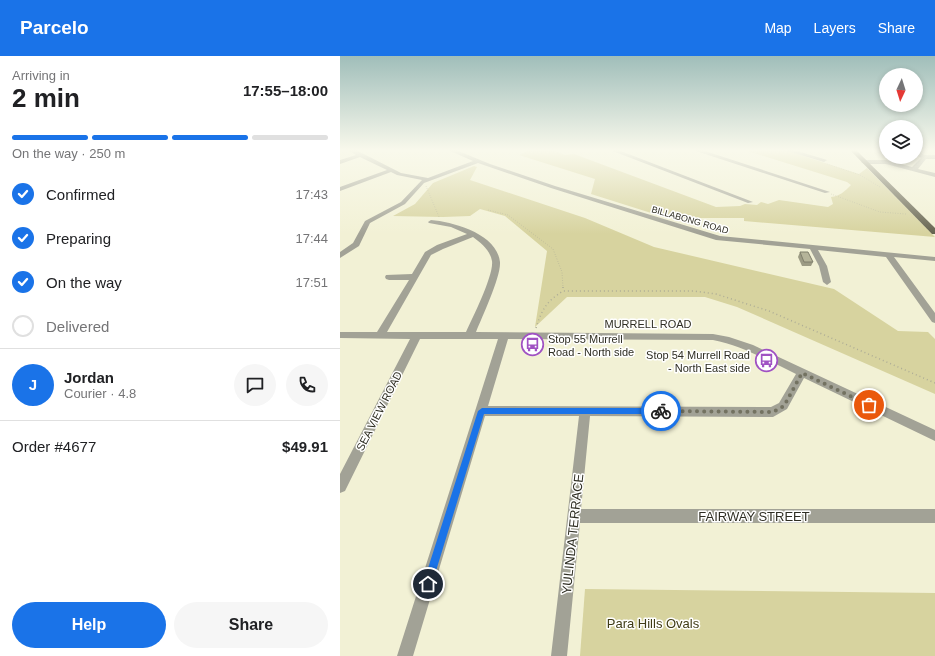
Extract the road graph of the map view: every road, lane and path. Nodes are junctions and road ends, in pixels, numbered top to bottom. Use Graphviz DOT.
graph roads {
  1 [pos="370,178"];
  2 [pos="416,178"];
  3 [pos="430,178"];
  4 [pos="528,178"];
  5 [pos="686,178"];
  6 [pos="783,178"];
  7 [pos="866,178"];
  8 [pos="882,178"];
  9 [pos="883,178"];
  10 [pos="425,180"];
  11 [pos="884,188"];
  12 [pos="340,189"];
  13 [pos="827,192"];
  14 [pos="750,202"];
  15 [pos="488,210"];
  16 [pos="907,214"];
  17 [pos="431,222"];
  18 [pos="442,222"];
  19 [pos="935,226"];
  20 [pos="935,232"];
  21 [pos="474,234"];
  22 [pos="813,248"];
  23 [pos="888,254"];
  24 [pos="340,256"];
  25 [pos="935,259"];
  26 [pos="415,277"];
  27 [pos="389,278"];
  28 [pos="827,282"];
  29 [pos="563,291"];
  30 [pos="935,320"];
  31 [pos="340,335"];
  32 [pos="380,335"];
  33 [pos="417,335"];
  34 [pos="470,335"];
  35 [pos="504,336"];
  36 [pos="534,336"];
  37 [pos="802,373"];
  38 [pos="935,384"];
  39 [pos="482,411"];
  40 [pos="585,411"];
  41 [pos="935,436"];
  42 [pos="340,487"];
  43 [pos="573,516"];
  44 [pos="935,516"];
  45 [pos="405,656"];
  46 [pos="559,656"];
  1 -- 12 [label="street"];
  2 -- 10 [label="street"];
  3 -- 10 [label="street"];
  4 -- 22 [label="street, BILLABONG ROAD"];
  5 -- 14 [label="street"];
  6 -- 13 [label="street"];
  7 -- 11 [label="path"];
  8 -- 20 [label="main road"];
  9 -- 19 [label="main road"];
  10 -- 18 [label="path"];
  10 -- 24 [label="street"];
  13 -- 16 [label="path"];
  15 -- 29 [label="path"];
  17 -- 18 [label="street"];
  18 -- 21 [label="street"];
  21 -- 26 [label="street"];
  21 -- 34 [label="street"];
  22 -- 23 [label="street, BILLABONG ROAD"];
  22 -- 28 [label="street"];
  23 -- 25 [label="street, BILLABONG ROAD"];
  23 -- 30 [label="street"];
  26 -- 27 [label="street"];
  26 -- 32 [label="street"];
  29 -- 36 [label="path"];
  29 -- 38 [label="path"];
  31 -- 32 [label="street, MURRELL ROAD"];
  32 -- 33 [label="street, MURRELL ROAD"];
  33 -- 34 [label="street, MURRELL ROAD"];
  33 -- 42 [label="street, SEA VIEW ROAD"];
  34 -- 35 [label="street, MURRELL ROAD"];
  35 -- 36 [label="street, MURRELL ROAD"];
  35 -- 39 [label="street"];
  36 -- 37 [label="street, MURRELL ROAD"];
  37 -- 40 [label="street"];
  37 -- 41 [label="street, MURRELL ROAD"];
  39 -- 40 [label="street"];
  39 -- 45 [label="street"];
  40 -- 43 [label="street, YULINDA TERRACE"];
  43 -- 44 [label="street, FAIRWAY STREET"];
  43 -- 46 [label="street, YULINDA TERRACE"];
}
